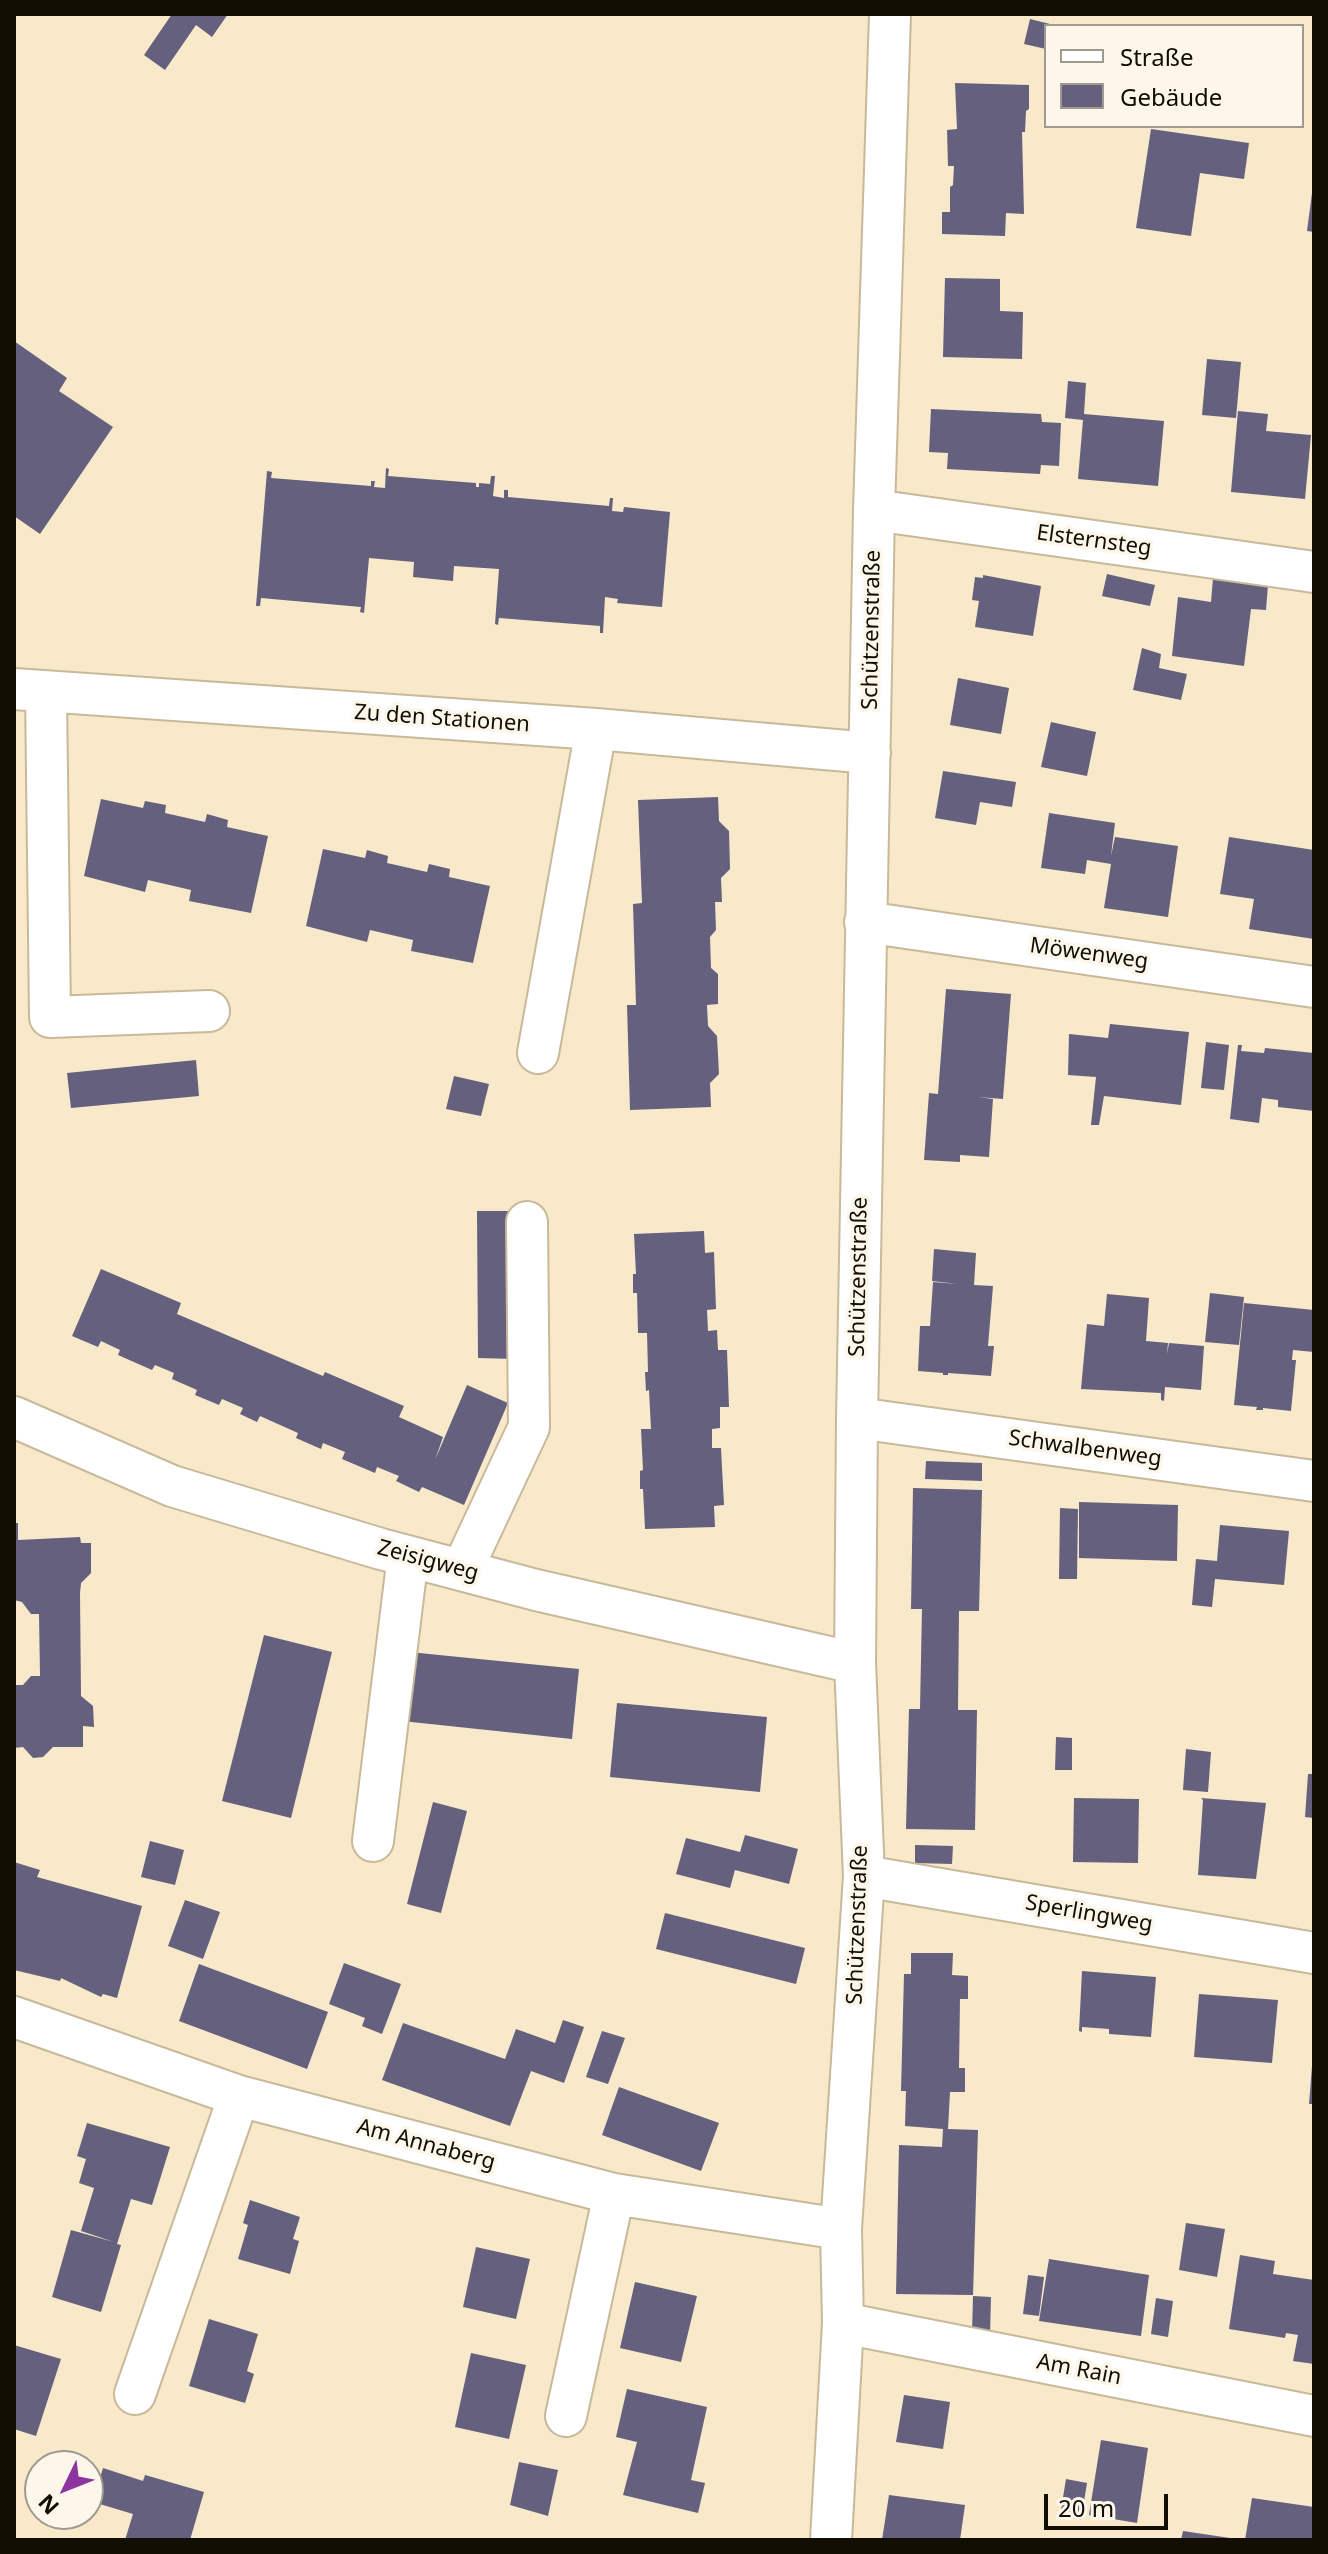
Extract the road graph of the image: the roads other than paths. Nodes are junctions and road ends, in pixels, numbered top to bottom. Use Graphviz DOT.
graph roads {
  1 [pos="890,14"];
  2 [pos="874,510"];
  3 [pos="1314,572"];
  4 [pos="30,691"];
  5 [pos="596,729"];
  6 [pos="870,753"];
  7 [pos="865,922"];
  8 [pos="1314,987"];
  9 [pos="209,1011"];
  10 [pos="538,1053"];
  11 [pos="527,1222"];
  12 [pos="14,1417"];
  13 [pos="857,1418"];
  14 [pos="1314,1481"];
  15 [pos="408,1556"];
  16 [pos="462,1570"];
  17 [pos="855,1663"];
  18 [pos="373,1841"];
  19 [pos="864,1876"];
  20 [pos="1314,1953"];
  21 [pos="14,2017"];
  22 [pos="239,2096"];
  23 [pos="614,2194"];
  24 [pos="841,2229"];
  25 [pos="843,2323"];
  26 [pos="135,2394"];
  27 [pos="566,2416"];
  28 [pos="1314,2416"];
  29 [pos="831,2540"];
  1 -- 2 [label="street, Schützenstraße"];
  2 -- 3 [label="street, Elsternsteg"];
  2 -- 6 [label="street, Schützenstraße"];
  4 -- 5 [label="street, Zu den Stationen"];
  4 -- 9 [label="street"];
  5 -- 6 [label="street, Zu den Stationen"];
  5 -- 10 [label="street"];
  6 -- 7 [label="street, Schützenstraße"];
  7 -- 8 [label="street, Möwenweg"];
  7 -- 13 [label="street, Schützenstraße"];
  11 -- 16 [label="street"];
  12 -- 15 [label="street, Zeisigweg"];
  13 -- 14 [label="street, Schwalbenweg"];
  13 -- 17 [label="street, Schützenstraße"];
  15 -- 16 [label="street, Zeisigweg"];
  15 -- 18 [label="street"];
  16 -- 17 [label="street, Zeisigweg"];
  17 -- 19 [label="street, Schützenstraße"];
  19 -- 20 [label="street, Sperlingweg"];
  19 -- 24 [label="street, Schützenstraße"];
  21 -- 22 [label="street, Am Annaberg"];
  22 -- 23 [label="street, Am Annaberg"];
  22 -- 26 [label="street"];
  23 -- 24 [label="street, Am Annaberg"];
  23 -- 27 [label="street"];
  24 -- 25 [label="street, Schützenstraße"];
  25 -- 28 [label="street, Am Rain"];
  25 -- 29 [label="street, Schützenstraße"];
}
